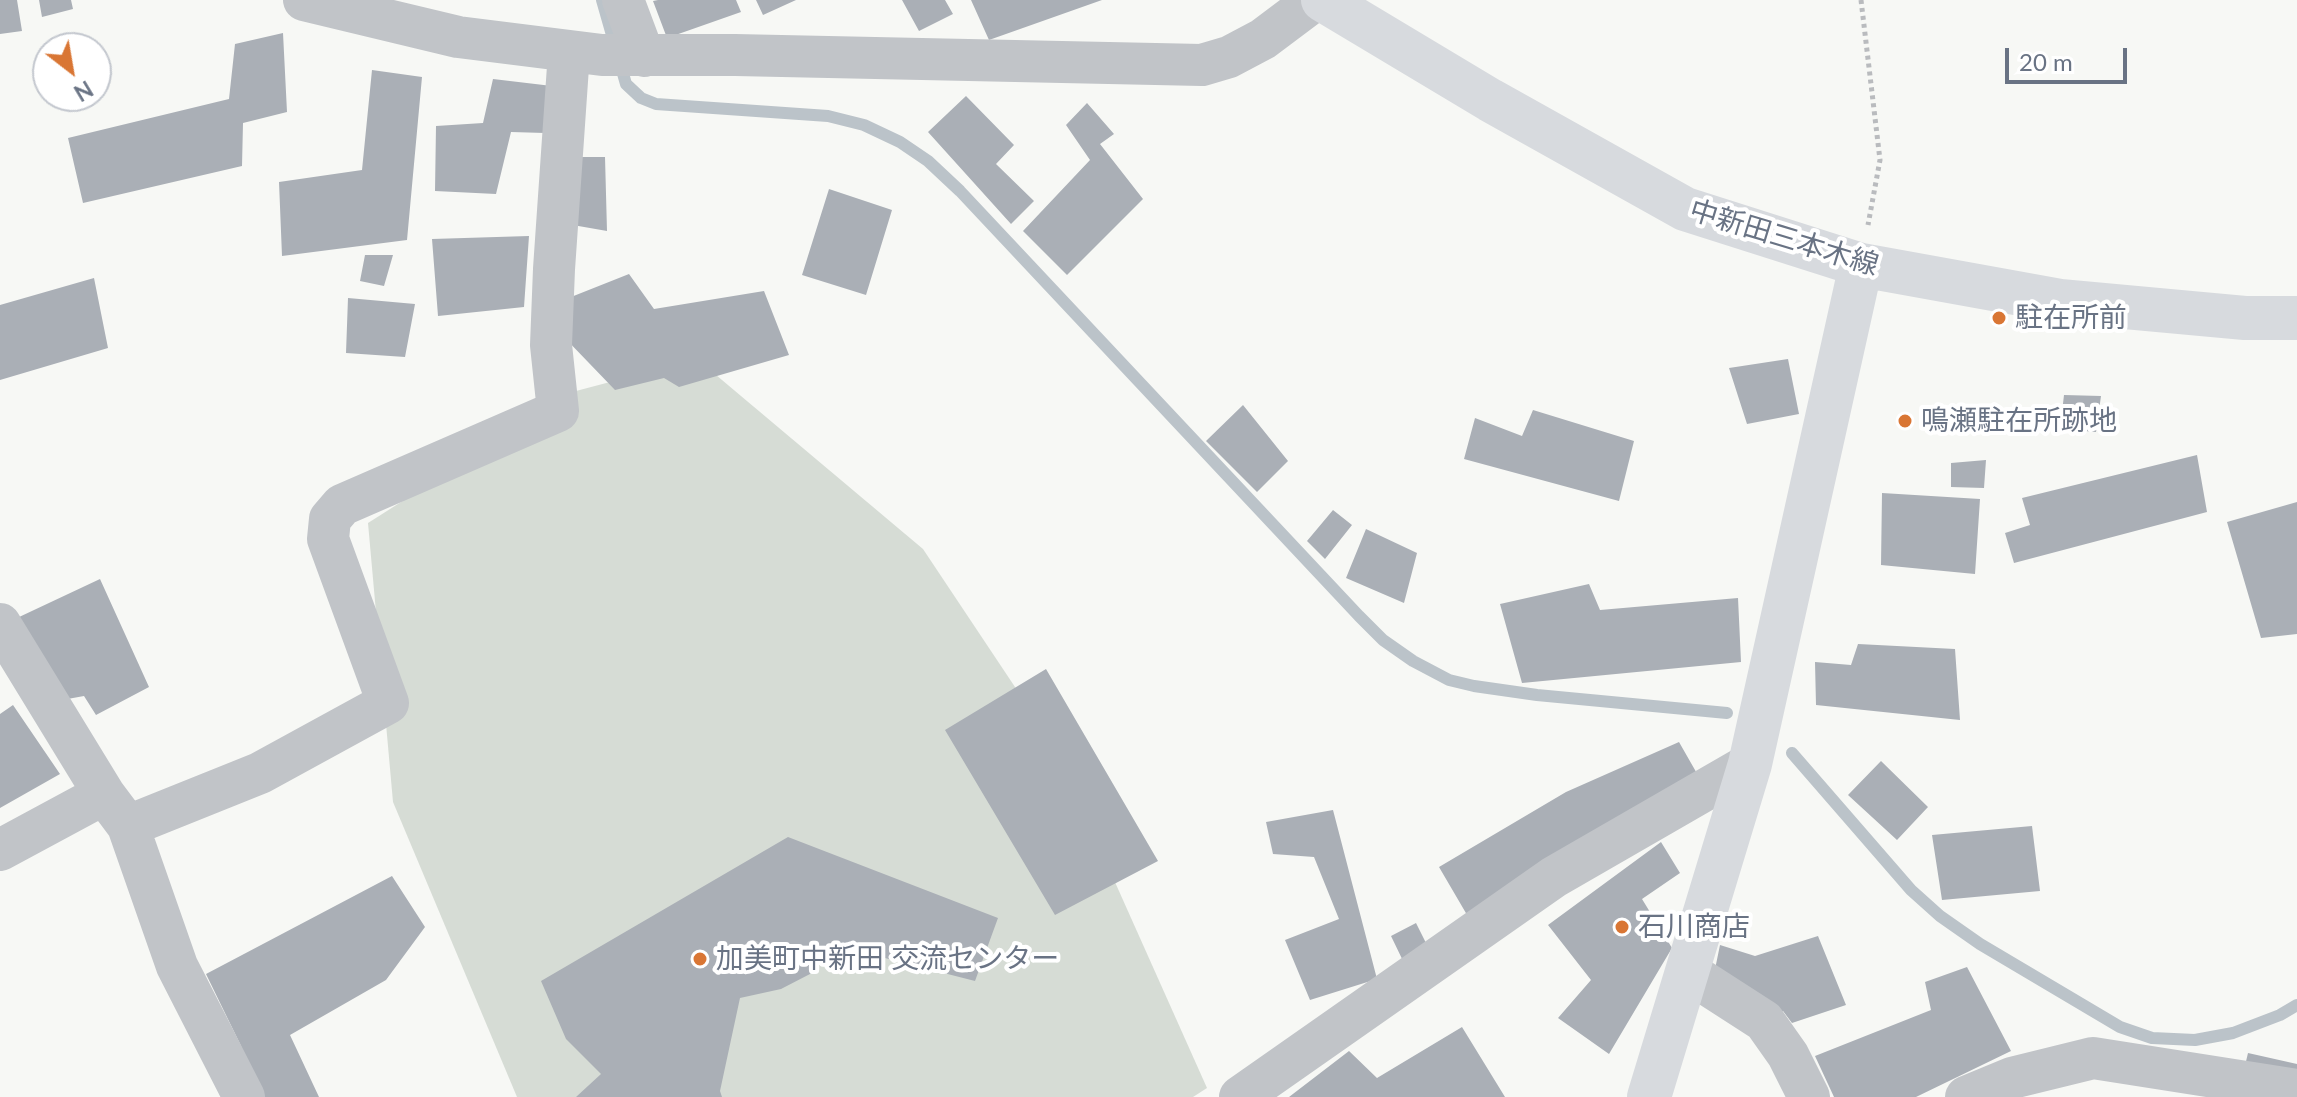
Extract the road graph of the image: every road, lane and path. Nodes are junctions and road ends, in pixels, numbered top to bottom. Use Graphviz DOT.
graph roads {
  1 [pos="304,0"];
  2 [pos="623,0"];
  3 [pos="1315,0"];
  4 [pos="1323,0"];
  5 [pos="1861,0"];
  6 [pos="611,55"];
  7 [pos="1861,265"];
  8 [pos="2297,318"];
  9 [pos="0,624"];
  10 [pos="1750,764"];
  11 [pos="104,794"];
  12 [pos="128,826"];
  13 [pos="0,850"];
  14 [pos="1688,972"];
  15 [pos="2297,1090"];
  16 [pos="244,1097"];
  17 [pos="1240,1097"];
  18 [pos="1649,1097"];
  19 [pos="1809,1097"];
  20 [pos="1966,1097"];
  1 -- 6 [label="street"];
  2 -- 6 [label="street"];
  3 -- 6 [label="street"];
  4 -- 7 [label="main road, 中新田三本木線"];
  5 -- 7 [label="path"];
  6 -- 12 [label="street"];
  7 -- 8 [label="main road, 中新田三本木線"];
  7 -- 10 [label="main road"];
  9 -- 11 [label="street"];
  10 -- 14 [label="main road"];
  10 -- 17 [label="street"];
  11 -- 12 [label="street"];
  11 -- 13 [label="street"];
  12 -- 16 [label="street"];
  14 -- 18 [label="main road"];
  14 -- 19 [label="street"];
  15 -- 20 [label="street"];
}
